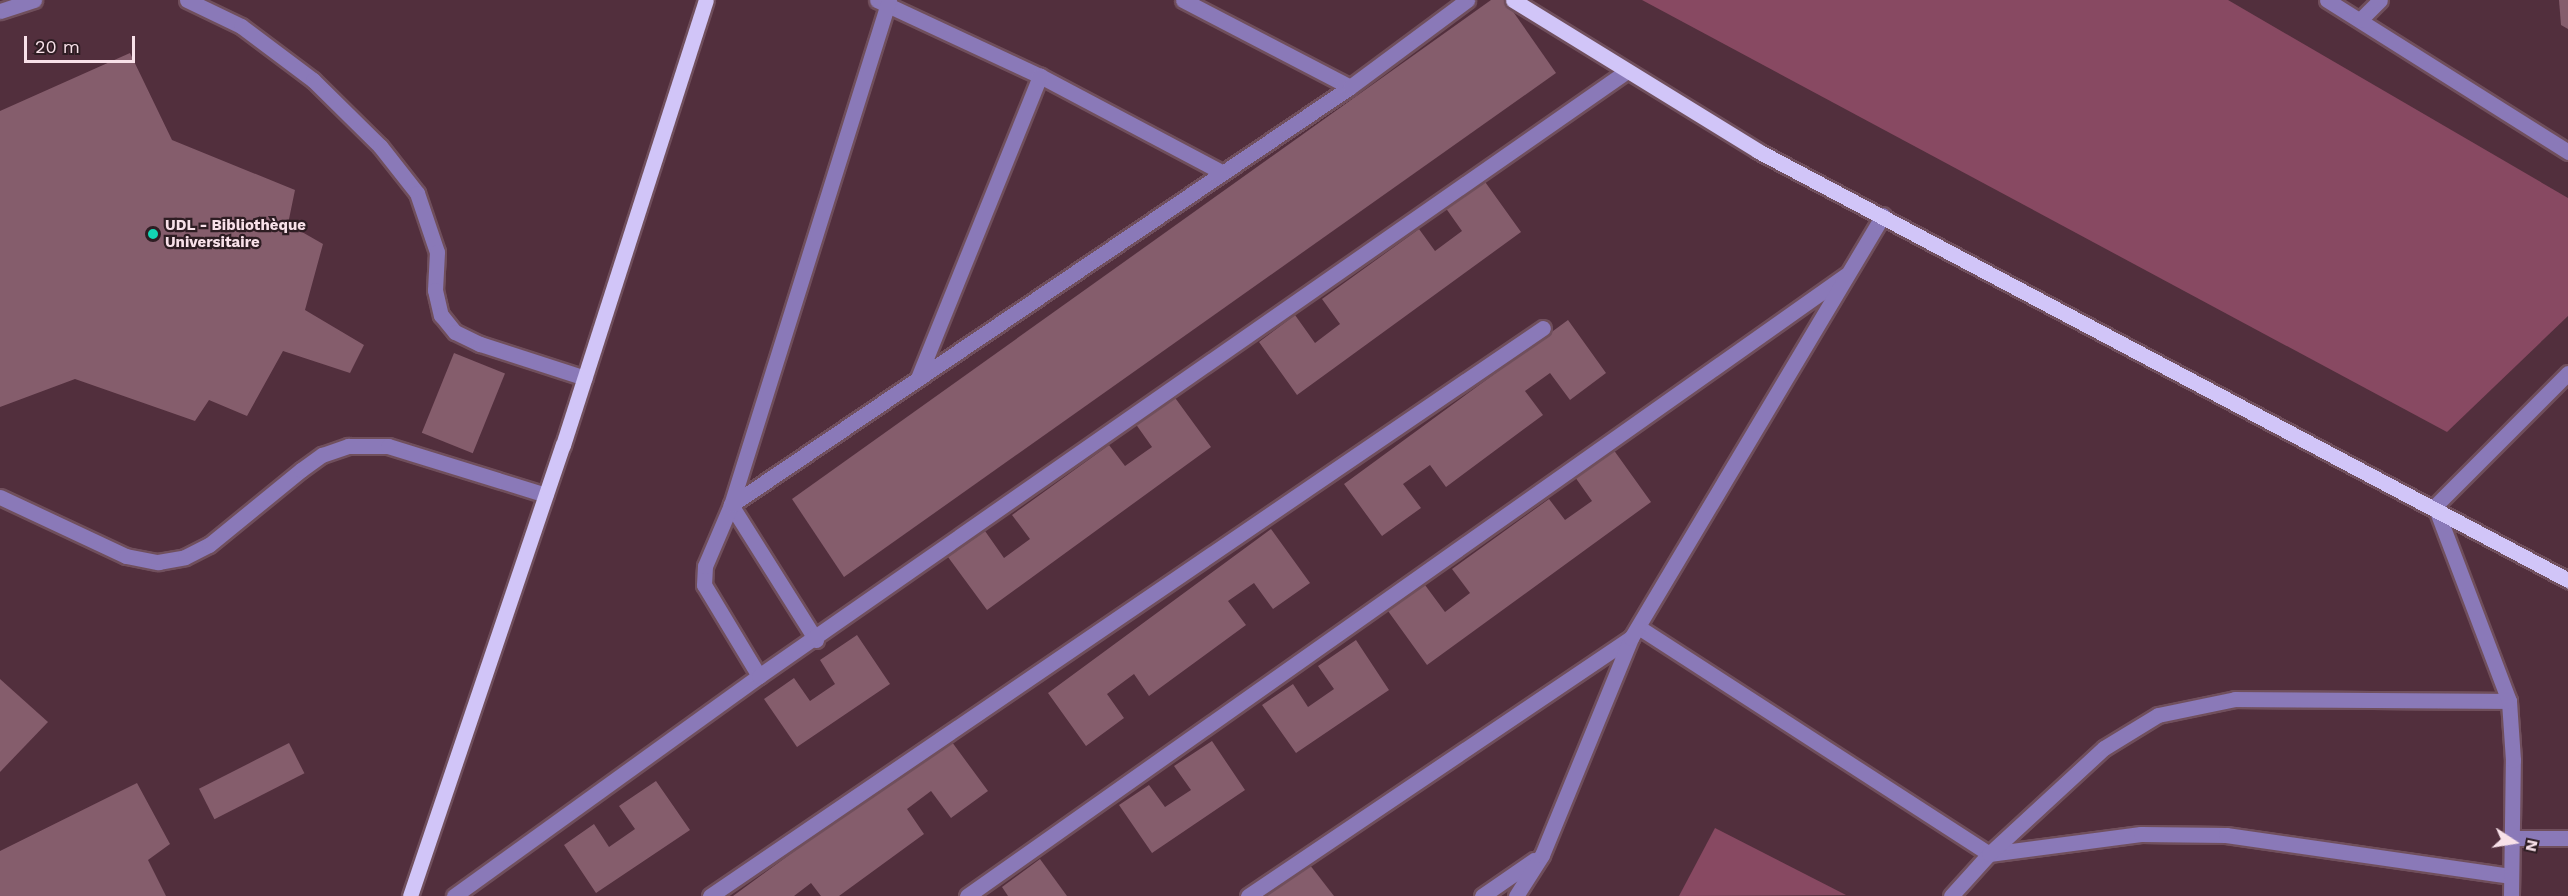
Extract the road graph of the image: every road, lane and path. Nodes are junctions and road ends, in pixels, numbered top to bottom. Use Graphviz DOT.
graph roads {
  1 [pos="34,0"];
  2 [pos="187,0"];
  3 [pos="706,0"];
  4 [pos="1183,0"];
  5 [pos="1467,0"];
  6 [pos="1513,0"];
  7 [pos="2327,0"];
  8 [pos="2380,0"];
  9 [pos="885,1"];
  10 [pos="0,10"];
  11 [pos="2360,20"];
  12 [pos="1627,71"];
  13 [pos="1041,76"];
  14 [pos="1350,87"];
  15 [pos="2568,152"];
  16 [pos="1221,172"];
  17 [pos="1883,214"];
  18 [pos="1846,274"];
  19 [pos="1543,328"];
  20 [pos="2568,373"];
  21 [pos="585,378"];
  22 [pos="918,378"];
  23 [pos="546,495"];
  24 [pos="0,497"];
  25 [pos="731,505"];
  26 [pos="2434,506"];
  27 [pos="2568,580"];
  28 [pos="1636,633"];
  29 [pos="816,640"];
  30 [pos="759,676"];
  31 [pos="2510,701"];
  32 [pos="2511,838"];
  33 [pos="2568,838"];
  34 [pos="1989,854"];
  35 [pos="1542,855"];
  36 [pos="2510,876"];
  37 [pos="410,896"];
  38 [pos="454,896"];
  39 [pos="710,896"];
  40 [pos="967,896"];
  41 [pos="1248,896"];
  42 [pos="1482,896"];
  43 [pos="1516,896"];
  44 [pos="1952,896"];
  45 [pos="2511,896"];
  1 -- 10 [label="street"];
  2 -- 21 [label="street"];
  3 -- 21 [label="main road"];
  4 -- 14 [label="street"];
  5 -- 14 [label="street"];
  6 -- 12 [label="main road"];
  7 -- 11 [label="street"];
  8 -- 11 [label="street"];
  9 -- 13 [label="street"];
  9 -- 25 [label="street"];
  11 -- 15 [label="street"];
  12 -- 17 [label="main road"];
  12 -- 29 [label="street"];
  13 -- 16 [label="street"];
  13 -- 22 [label="street"];
  14 -- 16 [label="street"];
  16 -- 22 [label="street"];
  17 -- 18 [label="street"];
  17 -- 26 [label="main road"];
  18 -- 28 [label="street"];
  18 -- 40 [label="street"];
  19 -- 39 [label="street"];
  20 -- 26 [label="street"];
  21 -- 23 [label="main road"];
  22 -- 25 [label="street"];
  23 -- 24 [label="street"];
  23 -- 37 [label="main road"];
  25 -- 29 [label="street"];
  25 -- 30 [label="street"];
  26 -- 27 [label="main road"];
  26 -- 31 [label="street"];
  28 -- 34 [label="street"];
  28 -- 35 [label="street"];
  28 -- 41 [label="street"];
  29 -- 30 [label="street"];
  30 -- 38 [label="street"];
  31 -- 32 [label="street"];
  31 -- 34 [label="street"];
  32 -- 33 [label="street"];
  32 -- 36 [label="street"];
  34 -- 36 [label="street"];
  34 -- 44 [label="street"];
  35 -- 42 [label="street"];
  35 -- 43 [label="street"];
  36 -- 45 [label="street"];
}
